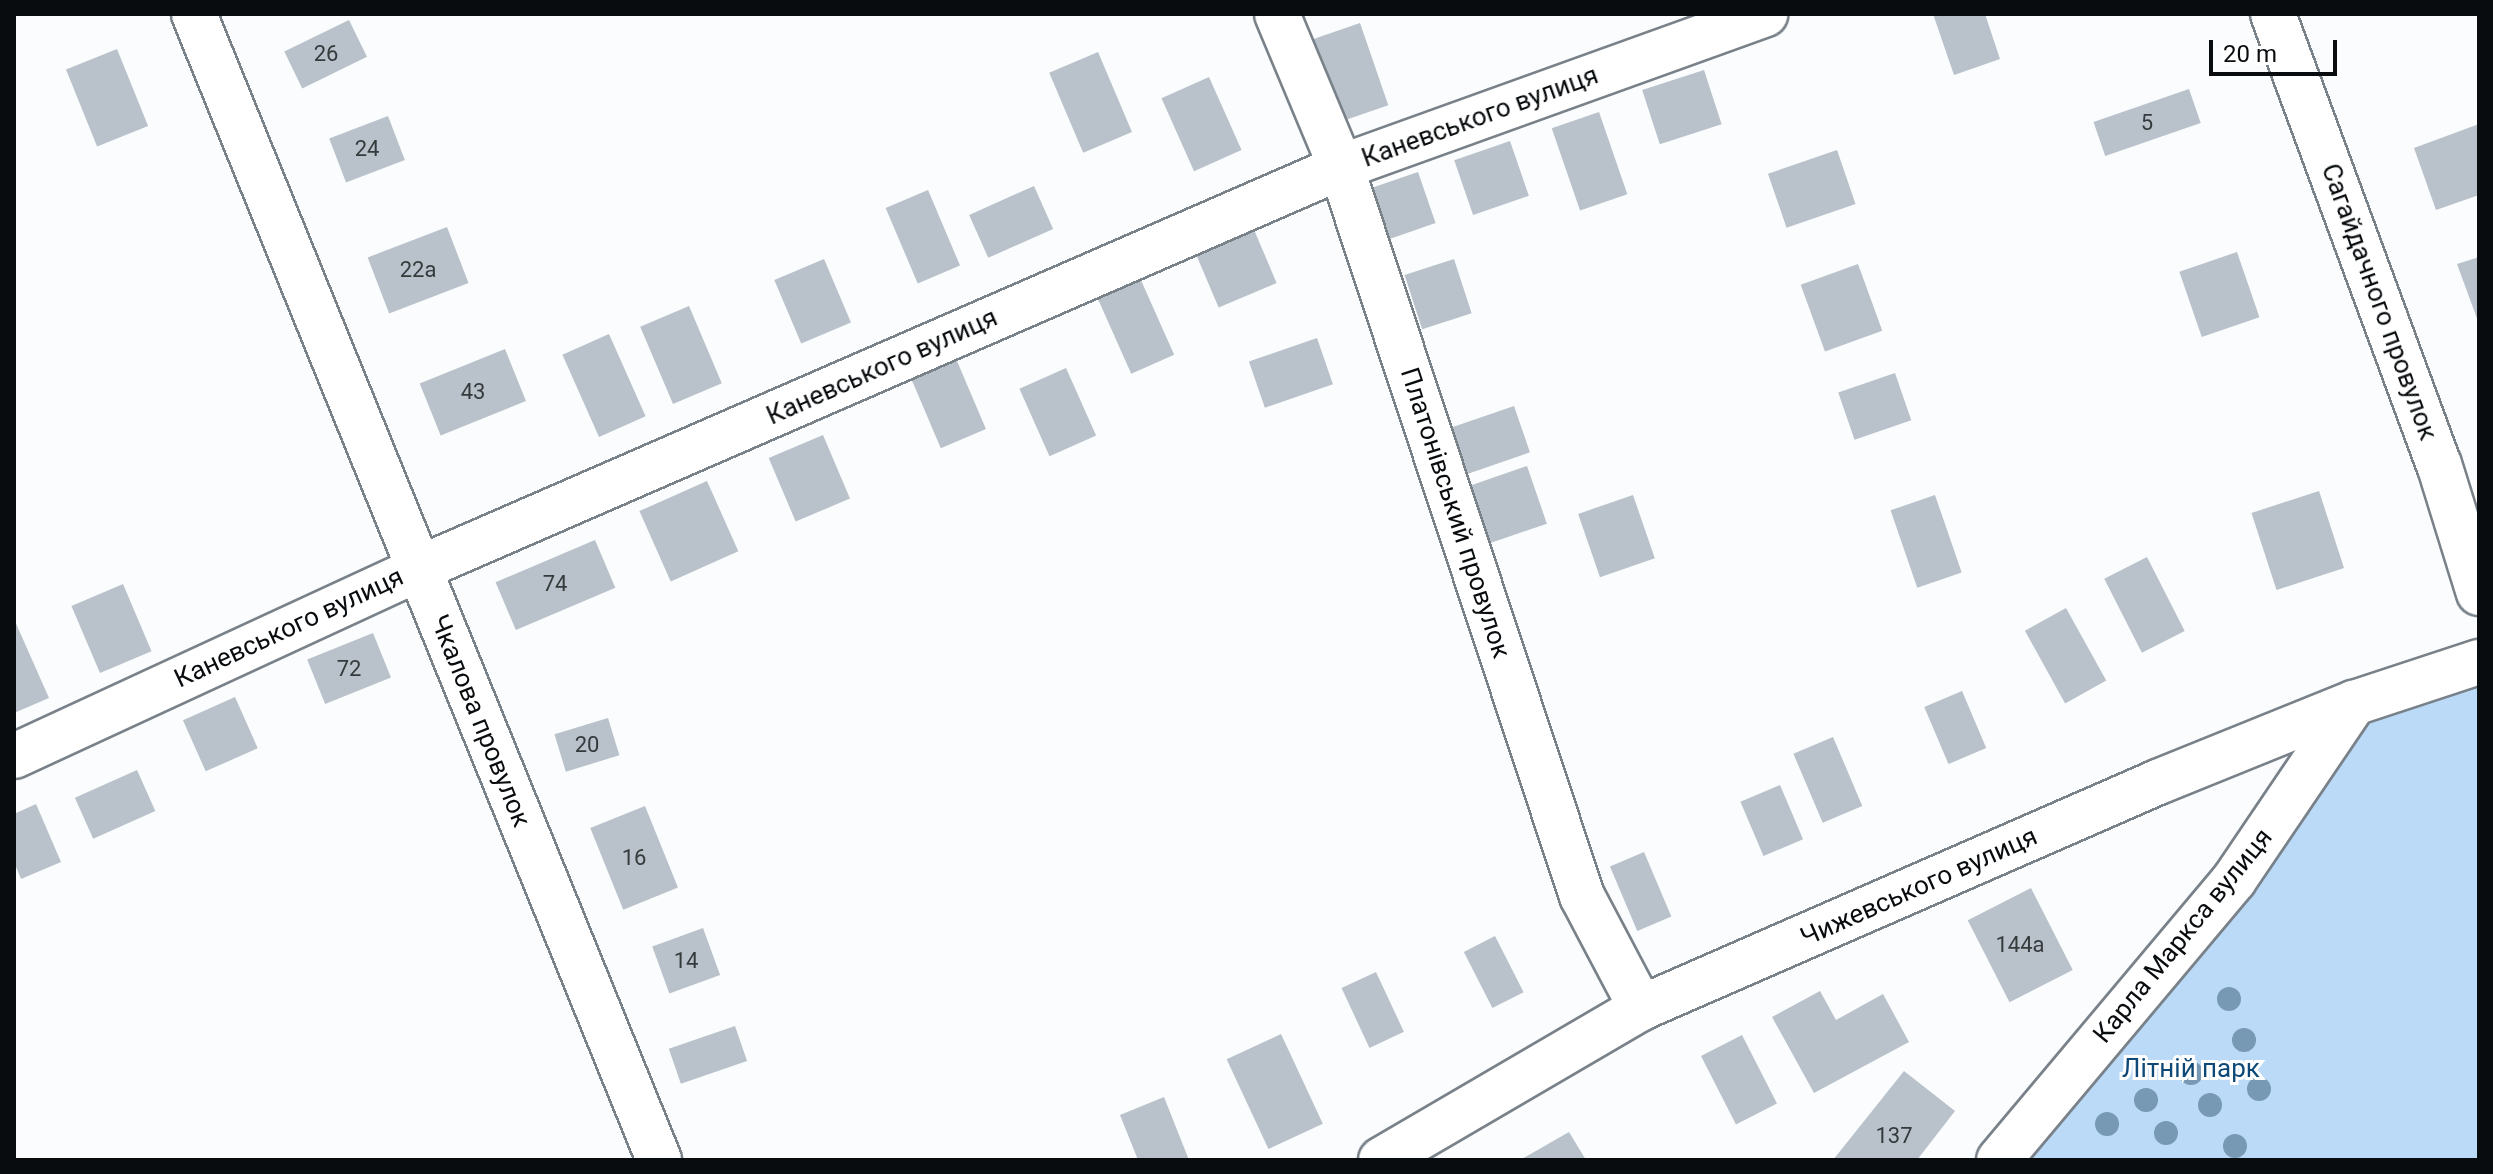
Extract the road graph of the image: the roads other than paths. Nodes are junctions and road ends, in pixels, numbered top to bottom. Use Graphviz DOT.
graph roads {
  1 [pos="194,14"];
  2 [pos="1277,14"];
  3 [pos="1765,14"];
  4 [pos="2273,14"];
  5 [pos="1341,167"];
  6 [pos="418,569"];
  7 [pos="2479,593"];
  8 [pos="2479,662"];
  9 [pos="2354,703"];
  10 [pos="14,756"];
  11 [pos="1641,1008"];
  12 [pos="659,1160"];
  13 [pos="1381,1160"];
  14 [pos="1999,1160"];
  1 -- 6 [label="street, Чкалова провулок"];
  2 -- 5 [label="street, Платонівський провулок"];
  3 -- 5 [label="street, Каневського вулиця"];
  4 -- 7 [label="street, Сагайдачного провулок"];
  5 -- 6 [label="street, Каневського вулиця"];
  5 -- 11 [label="street, Платонівський провулок"];
  6 -- 10 [label="street, Каневського вулиця"];
  6 -- 12 [label="street, Чкалова провулок"];
  8 -- 9 [label="street, Чижевського вулиця"];
  9 -- 11 [label="street, Чижевського вулиця"];
  9 -- 14 [label="street, Карла Маркса вулиця"];
  11 -- 13 [label="street, Чижевського вулиця"];
}
